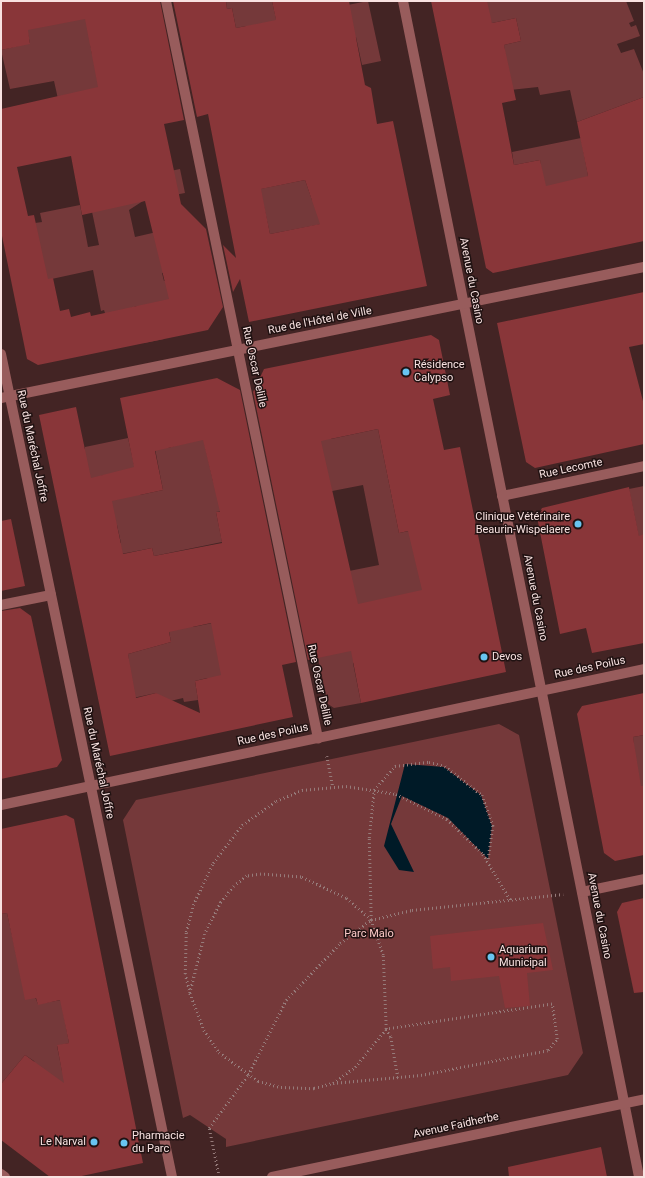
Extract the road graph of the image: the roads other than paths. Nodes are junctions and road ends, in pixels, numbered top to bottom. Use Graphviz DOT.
graph roads {
  1 [pos="166,1"];
  2 [pos="403,1"];
  3 [pos="644,267"];
  4 [pos="464,304"];
  5 [pos="238,350"];
  6 [pos="1,354"];
  7 [pos="6,397"];
  8 [pos="644,466"];
  9 [pos="502,496"];
  10 [pos="51,595"];
  11 [pos="1,605"];
  12 [pos="644,669"];
  13 [pos="541,691"];
  14 [pos="318,738"];
  15 [pos="91,786"];
  16 [pos="1,806"];
  17 [pos="644,880"];
  18 [pos="582,892"];
  19 [pos="644,1099"];
  20 [pos="624,1103"];
  21 [pos="1,1174"];
  22 [pos="5,1177"];
  23 [pos="172,1177"];
  24 [pos="272,1177"];
  25 [pos="639,1177"];
  1 -- 5 [label="street, Rue Oscar Delille"];
  2 -- 4 [label="street, Avenue du Casino"];
  3 -- 4 [label="street, Rue de l'Hôtel de Ville"];
  4 -- 5 [label="street, Rue de l'Hôtel de Ville"];
  4 -- 9 [label="street, Avenue du Casino"];
  5 -- 7 [label="street, Rue de l'Hôtel de Ville"];
  5 -- 14 [label="street, Rue Oscar Delille"];
  6 -- 7 [label="street, Rue du Maréchal Joffre"];
  7 -- 10 [label="street, Rue du Maréchal Joffre"];
  8 -- 9 [label="street, Rue Lecomte"];
  9 -- 13 [label="street, Avenue du Casino"];
  10 -- 11 [label="street"];
  10 -- 15 [label="street, Rue du Maréchal Joffre"];
  12 -- 13 [label="street, Rue des Poilus"];
  13 -- 14 [label="street, Rue des Poilus"];
  13 -- 18 [label="street, Avenue du Casino"];
  14 -- 15 [label="street, Rue des Poilus"];
  15 -- 16 [label="street, Rue des Poilus"];
  15 -- 23 [label="street, Rue du Maréchal Joffre"];
  17 -- 18 [label="street"];
  18 -- 20 [label="street, Avenue du Casino"];
  19 -- 20 [label="street, Avenue Faidherbe"];
  20 -- 24 [label="street, Avenue Faidherbe"];
  20 -- 25 [label="street, Avenue du Casino"];
  21 -- 22 [label="street"];
}
